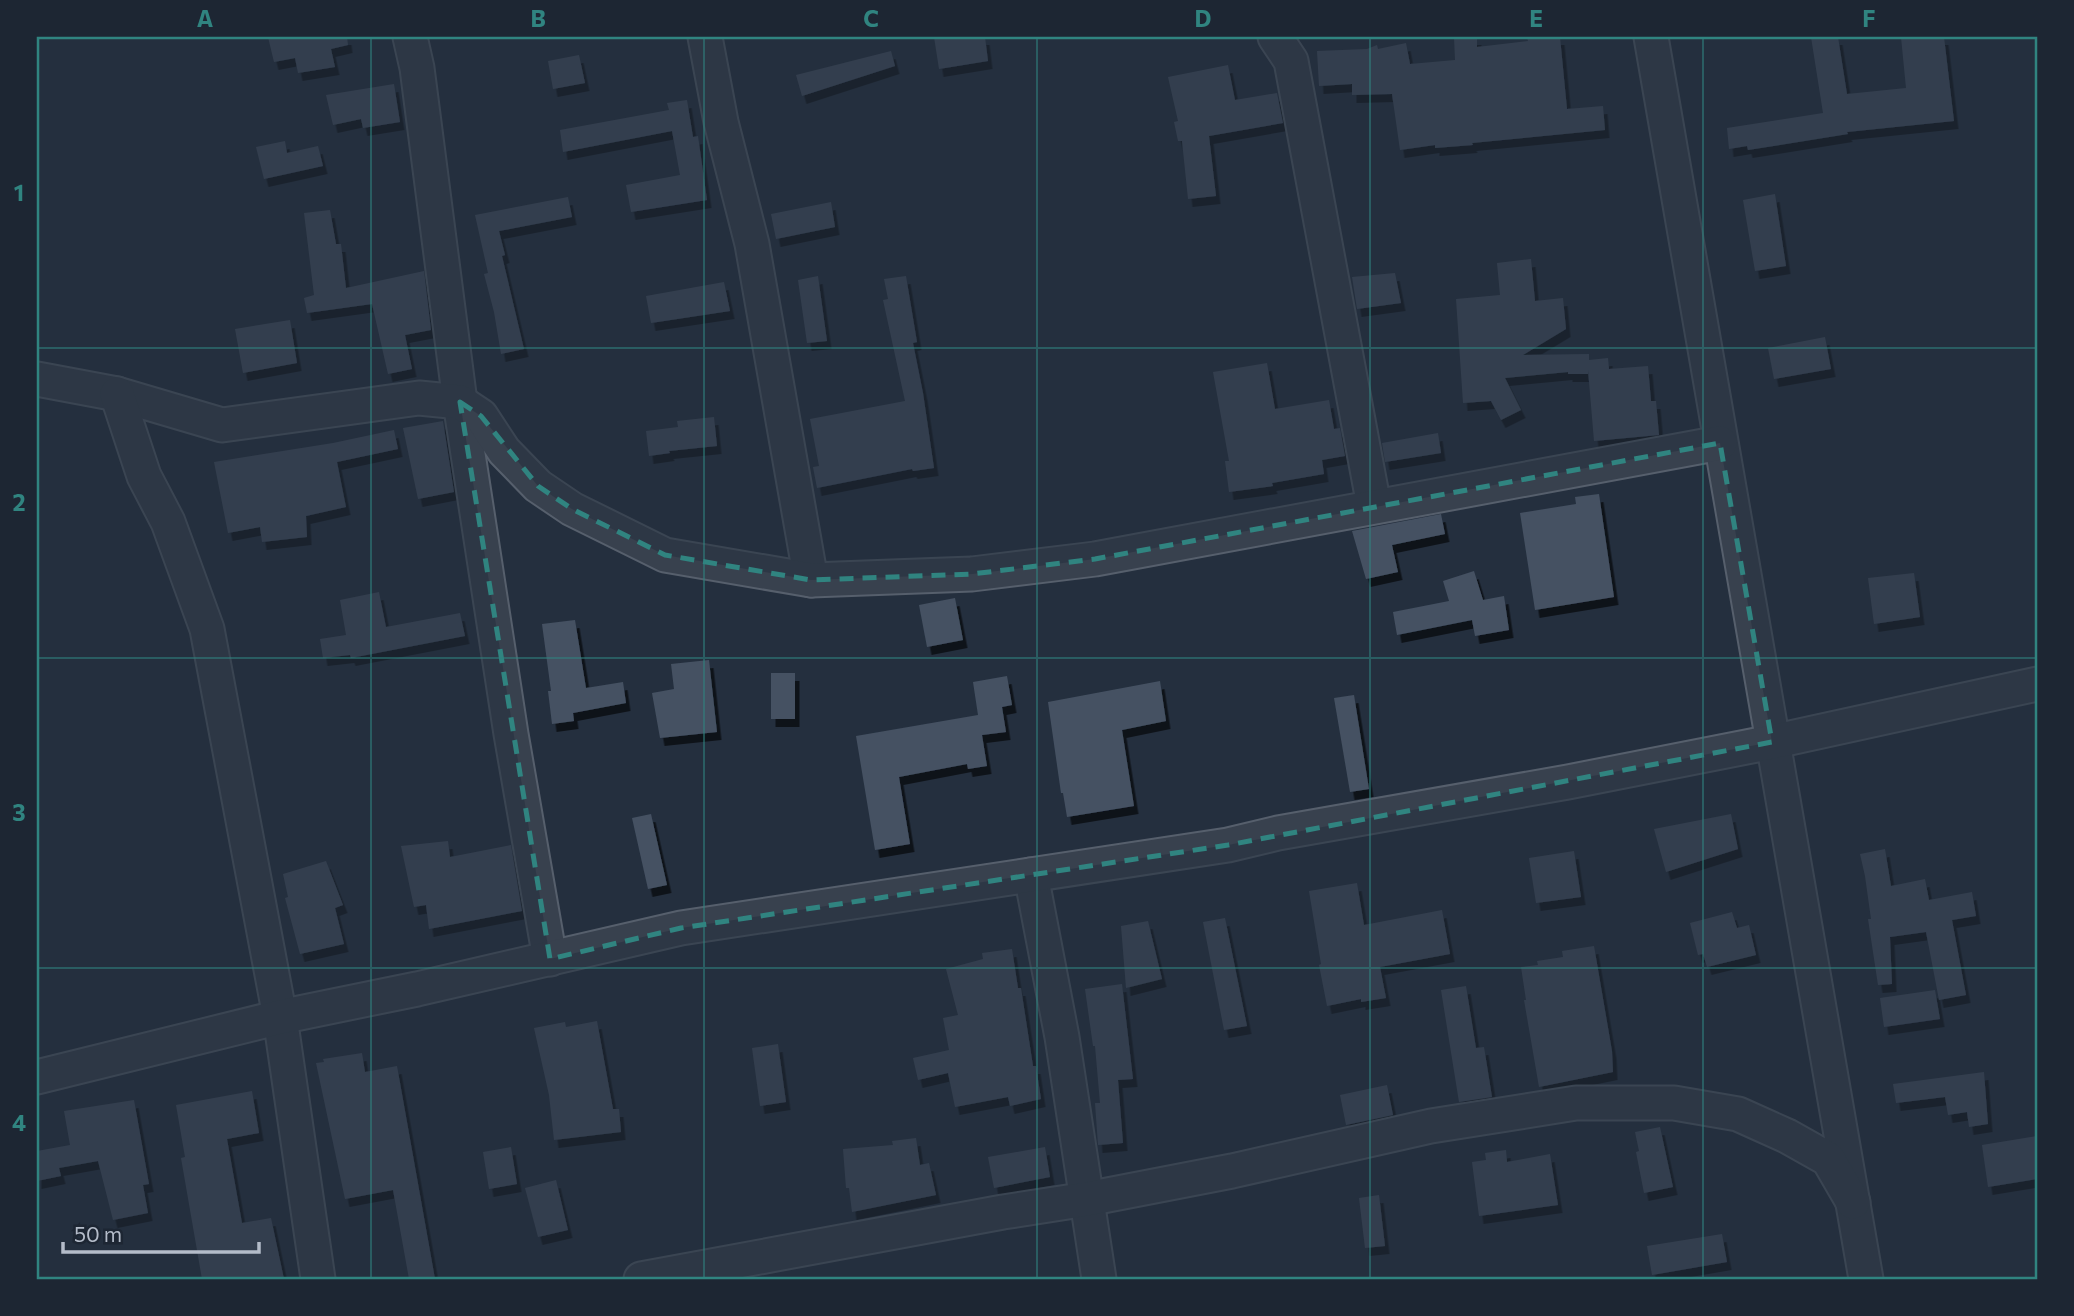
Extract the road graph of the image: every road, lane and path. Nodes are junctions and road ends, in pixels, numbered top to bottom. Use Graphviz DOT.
graph roads {
  1 [pos="410,37"];
  2 [pos="705,37"];
  3 [pos="1275,37"];
  4 [pos="1651,37"];
  5 [pos="37,379"];
  6 [pos="117,394"];
  7 [pos="460,402"];
  8 [pos="1720,443"];
  9 [pos="1374,506"];
  10 [pos="811,580"];
  11 [pos="2037,684"];
  12 [pos="1772,742"];
  13 [pos="1031,875"];
  14 [pos="550,959"];
  15 [pos="279,1017"];
  16 [pos="37,1077"];
  17 [pos="1087,1199"];
  18 [pos="1853,1202"];
  19 [pos="318,1279"];
  20 [pos="641,1279"];
  21 [pos="1099,1279"];
  22 [pos="1867,1279"];
  1 -- 7 [label="street"];
  2 -- 10 [label="street"];
  3 -- 9 [label="street"];
  4 -- 8 [label="street"];
  5 -- 6 [label="street"];
  6 -- 7 [label="street"];
  6 -- 15 [label="street"];
  7 -- 10 [label="street"];
  7 -- 14 [label="street"];
  8 -- 9 [label="street"];
  8 -- 12 [label="street"];
  9 -- 10 [label="street"];
  11 -- 12 [label="street"];
  12 -- 13 [label="street"];
  12 -- 18 [label="street"];
  13 -- 14 [label="street"];
  13 -- 17 [label="street"];
  14 -- 15 [label="street"];
  15 -- 16 [label="street"];
  15 -- 19 [label="street"];
  17 -- 18 [label="street"];
  17 -- 20 [label="street"];
  17 -- 21 [label="street"];
  18 -- 22 [label="street"];
}
